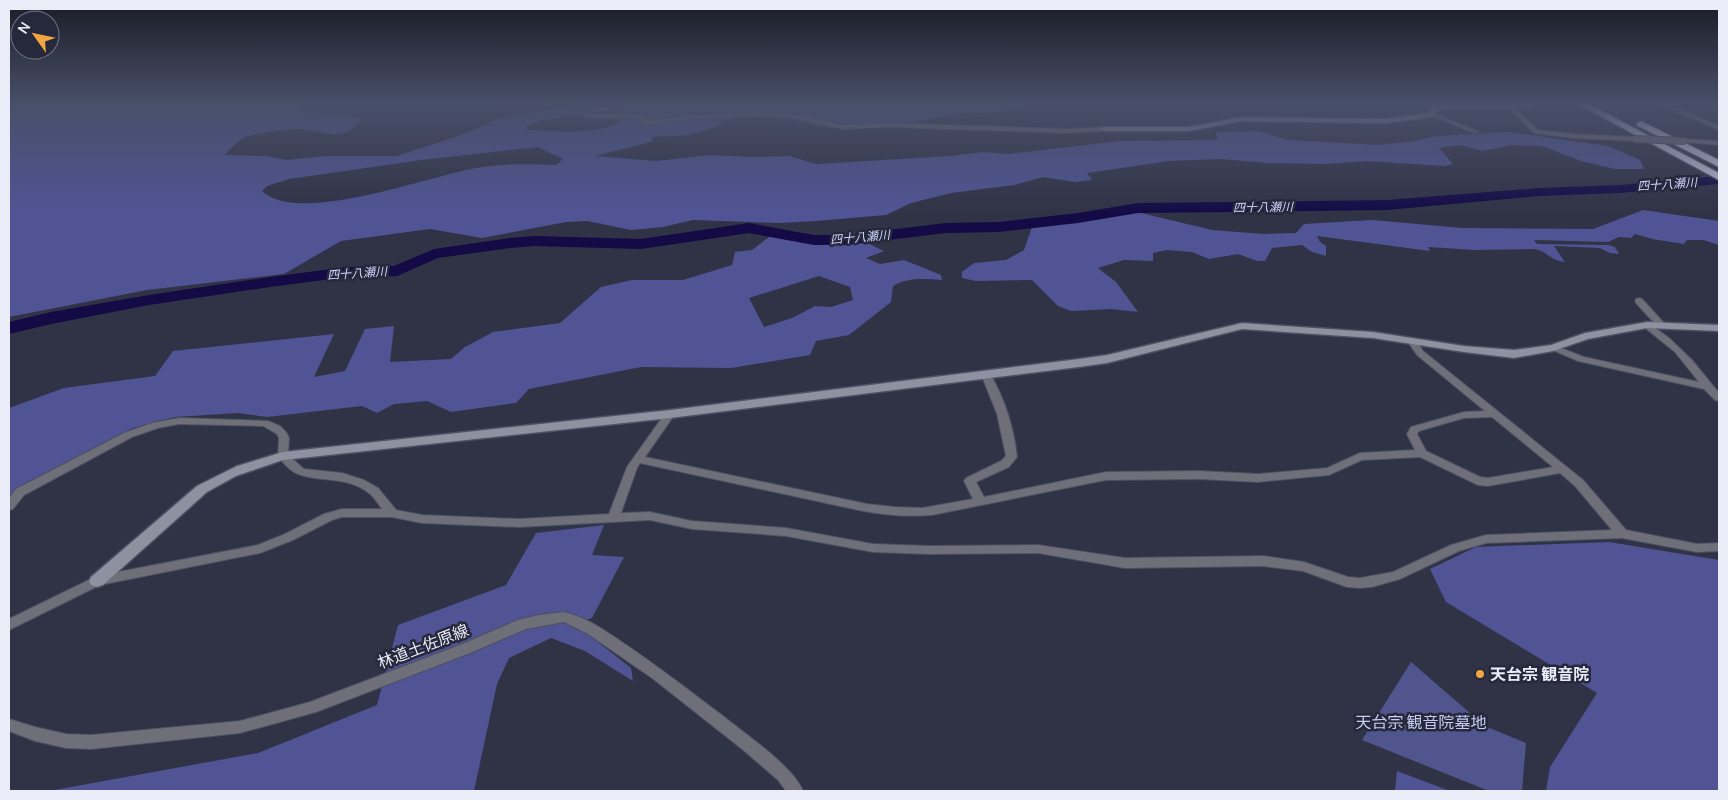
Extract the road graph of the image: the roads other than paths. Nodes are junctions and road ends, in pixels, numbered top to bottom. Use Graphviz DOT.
graph roads {
  1 [pos="1650,140"];
  2 [pos="1668,140"];
  3 [pos="1672,140"];
  4 [pos="1719,143"];
  5 [pos="1719,164"];
  6 [pos="1719,177"];
  7 [pos="1639,301"];
  8 [pos="1661,324"];
  9 [pos="1647,325"];
  10 [pos="1719,328"];
  11 [pos="1413,342"];
  12 [pos="1553,348"];
  13 [pos="986,374"];
  14 [pos="1706,386"];
  15 [pos="1719,398"];
  16 [pos="670,414"];
  17 [pos="1496,414"];
  18 [pos="1422,453"];
  19 [pos="283,456"];
  20 [pos="638,459"];
  21 [pos="1563,469"];
  22 [pos="980,501"];
  23 [pos="9,506"];
  24 [pos="392,513"];
  25 [pos="614,519"];
  26 [pos="1622,534"];
  27 [pos="1719,547"];
  28 [pos="97,581"];
  29 [pos="9,625"];
  30 [pos="9,725"];
  31 [pos="795,791"];
  1 -- 6 [label="highway"];
  2 -- 4 [label="street, bridge"];
  3 -- 5 [label="highway"];
  7 -- 8 [label="street"];
  8 -- 9 [label="street"];
  8 -- 10 [label="street"];
  9 -- 12 [label="street"];
  9 -- 14 [label="street"];
  11 -- 12 [label="street"];
  11 -- 13 [label="street"];
  11 -- 17 [label="street"];
  12 -- 14 [label="street"];
  13 -- 16 [label="street"];
  13 -- 22 [label="street"];
  14 -- 15 [label="street"];
  16 -- 19 [label="street"];
  16 -- 20 [label="street"];
  17 -- 18 [label="street"];
  17 -- 21 [label="street"];
  18 -- 21 [label="street"];
  18 -- 22 [label="street"];
  19 -- 23 [label="street"];
  19 -- 24 [label="street"];
  19 -- 28 [label="street"];
  20 -- 22 [label="street"];
  20 -- 25 [label="street"];
  21 -- 26 [label="street"];
  24 -- 25 [label="street"];
  24 -- 28 [label="street"];
  25 -- 26 [label="street"];
  26 -- 27 [label="street"];
  28 -- 29 [label="street"];
  30 -- 31 [label="street, 林道土佐原線"];
}
